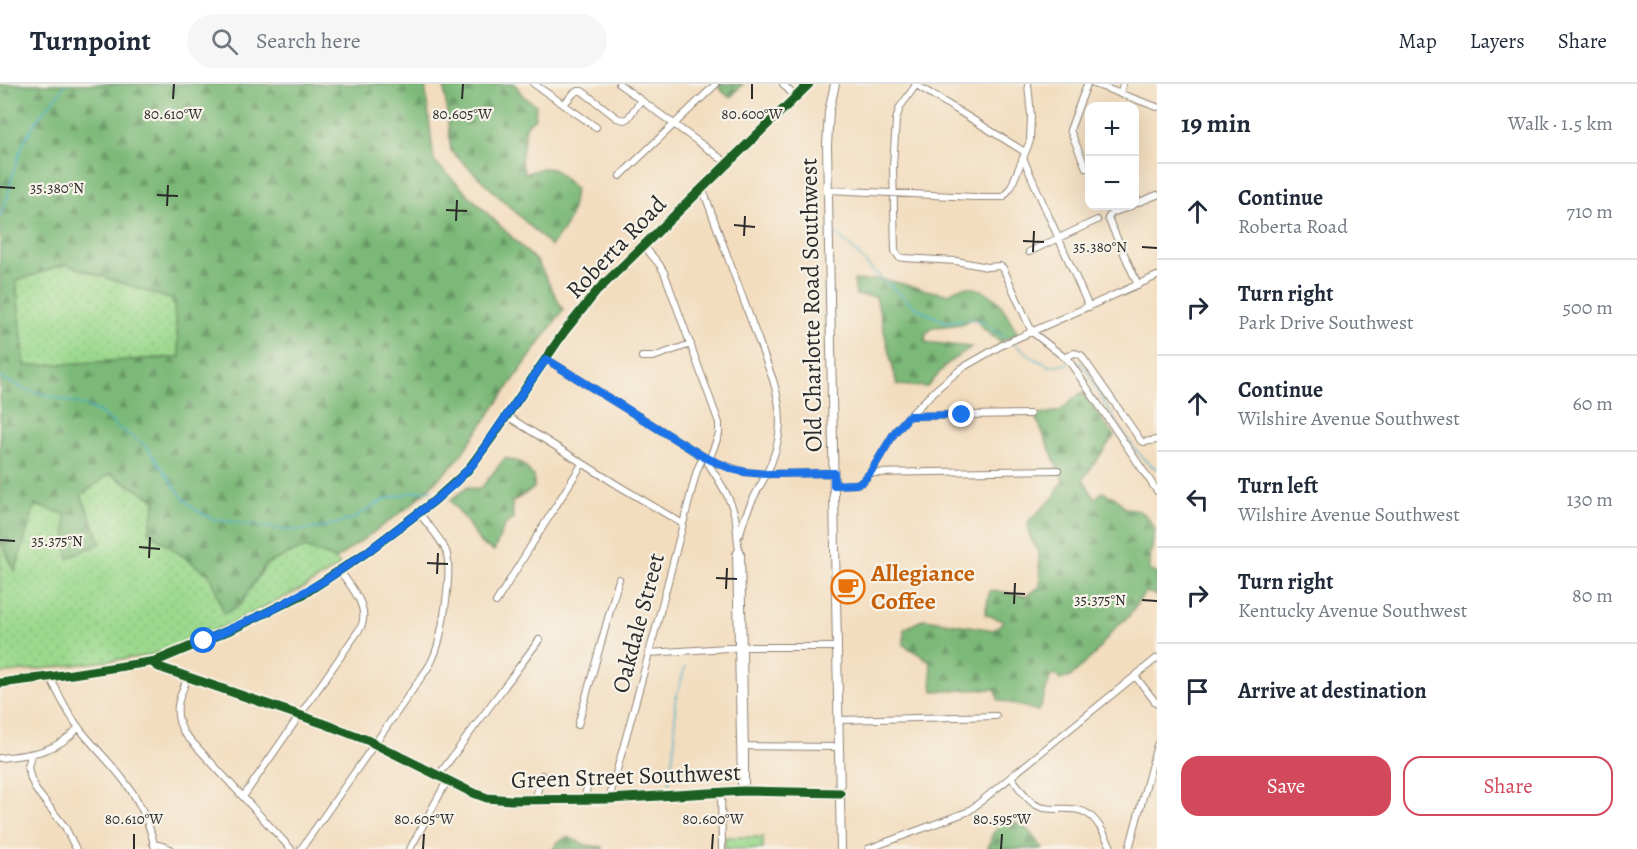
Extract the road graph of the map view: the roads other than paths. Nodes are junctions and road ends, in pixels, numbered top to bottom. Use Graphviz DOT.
graph roads {
  1 [pos="534,84"];
  2 [pos="619,84"];
  3 [pos="783,84"];
  4 [pos="809,84"];
  5 [pos="835,84"];
  6 [pos="916,84"];
  7 [pos="1028,84"];
  8 [pos="1087,84"];
  9 [pos="1094,84"];
  10 [pos="1123,84"];
  11 [pos="715,85"];
  12 [pos="1120,94"];
  13 [pos="795,97"];
  14 [pos="641,100"];
  15 [pos="564,104"];
  16 [pos="1157,107"];
  17 [pos="674,124"];
  18 [pos="596,127"];
  19 [pos="1024,155"];
  20 [pos="727,163"];
  21 [pos="1085,166"];
  22 [pos="620,176"];
  23 [pos="702,187"];
  24 [pos="828,190"];
  25 [pos="893,194"];
  26 [pos="1157,195"];
  27 [pos="1139,202"];
  28 [pos="1120,210"];
  29 [pos="1097,220"];
  30 [pos="1058,238"];
  31 [pos="643,245"];
  32 [pos="1029,252"];
  33 [pos="1157,276"];
  34 [pos="1138,285"];
  35 [pos="1089,307"];
  36 [pos="1032,332"];
  37 [pos="691,344"];
  38 [pos="642,357"];
  39 [pos="546,359"];
  40 [pos="1069,361"];
  41 [pos="1030,414"];
  42 [pos="507,416"];
  43 [pos="909,416"];
  44 [pos="1157,440"];
  45 [pos="706,458"];
  46 [pos="582,464"];
  47 [pos="1058,470"];
  48 [pos="834,473"];
  49 [pos="870,473"];
  50 [pos="766,474"];
  51 [pos="834,485"];
  52 [pos="1157,490"];
  53 [pos="419,513"];
  54 [pos="683,524"];
  55 [pos="738,540"];
  56 [pos="340,571"];
  57 [pos="619,579"];
  58 [pos="496,602"];
  59 [pos="539,640"];
  60 [pos="740,647"];
  61 [pos="837,647"];
  62 [pos="649,653"];
  63 [pos="1157,658"];
  64 [pos="152,662"];
  65 [pos="1135,676"];
  66 [pos="50,677"];
  67 [pos="188,677"];
  68 [pos="0,683"];
  69 [pos="1157,704"];
  70 [pos="300,715"];
  71 [pos="996,716"];
  72 [pos="839,720"];
  73 [pos="578,725"];
  74 [pos="78,728"];
  75 [pos="374,744"];
  76 [pos="1157,745"];
  77 [pos="742,746"];
  78 [pos="839,747"];
  79 [pos="31,755"];
  80 [pos="0,758"];
  81 [pos="542,775"];
  82 [pos="438,776"];
  83 [pos="1012,778"];
  84 [pos="447,781"];
  85 [pos="588,784"];
  86 [pos="742,789"];
  87 [pos="721,791"];
  88 [pos="840,793"];
  89 [pos="243,797"];
  90 [pos="609,799"];
  91 [pos="535,800"];
  92 [pos="584,800"];
  93 [pos="154,846"];
  94 [pos="76,849"];
  95 [pos="171,849"];
  96 [pos="291,849"];
  97 [pos="301,849"];
  98 [pos="410,849"];
  99 [pos="722,849"];
  100 [pos="841,849"];
  101 [pos="868,849"];
  102 [pos="1112,849"];
  103 [pos="1129,849"];
  1 -- 15 [label="street"];
  2 -- 14 [label="street"];
  3 -- 13 [label="street"];
  4 -- 13 [label="street, Roberta Road"];
  5 -- 24 [label="main road, Old Charlotte Road Southwest"];
  6 -- 19 [label="street"];
  6 -- 25 [label="street"];
  7 -- 19 [label="street"];
  8 -- 21 [label="street"];
  9 -- 12 [label="street"];
  10 -- 12 [label="street"];
  11 -- 17 [label="street"];
  12 -- 16 [label="street"];
  13 -- 20 [label="street, Roberta Road"];
  14 -- 15 [label="street"];
  14 -- 17 [label="street"];
  15 -- 18 [label="street"];
  17 -- 20 [label="street"];
  17 -- 22 [label="street"];
  19 -- 25 [label="street"];
  19 -- 30 [label="street"];
  20 -- 23 [label="street, Roberta Road"];
  23 -- 31 [label="street, Roberta Road"];
  23 -- 50 [label="street"];
  24 -- 25 [label="street"];
  24 -- 48 [label="main road, Old Charlotte Road Southwest"];
  25 -- 36 [label="street"];
  26 -- 27 [label="street"];
  28 -- 34 [label="street"];
  29 -- 30 [label="street"];
  30 -- 32 [label="street"];
  30 -- 35 [label="street"];
  31 -- 37 [label="street, Oakdale Street"];
  31 -- 39 [label="street, Roberta Road"];
  33 -- 34 [label="street"];
  34 -- 35 [label="street"];
  35 -- 36 [label="street"];
  36 -- 40 [label="street"];
  36 -- 43 [label="street"];
  37 -- 38 [label="street"];
  37 -- 45 [label="street, Oakdale Street"];
  39 -- 42 [label="street, Roberta Road"];
  39 -- 45 [label="street"];
  40 -- 44 [label="street"];
  40 -- 52 [label="street"];
  41 -- 43 [label="street"];
  42 -- 46 [label="street"];
  42 -- 53 [label="street, Roberta Road"];
  43 -- 49 [label="street"];
  45 -- 50 [label="street"];
  45 -- 54 [label="street, Oakdale Street"];
  45 -- 55 [label="street"];
  46 -- 54 [label="street"];
  46 -- 58 [label="street"];
  47 -- 49 [label="street"];
  48 -- 50 [label="street"];
  48 -- 51 [label="main road, Old Charlotte Road Southwest"];
  49 -- 51 [label="street"];
  50 -- 55 [label="street"];
  51 -- 61 [label="main road, Old Charlotte Road Southwest"];
  53 -- 56 [label="street, Roberta Road"];
  53 -- 75 [label="street"];
  54 -- 62 [label="street, Oakdale Street"];
  55 -- 60 [label="street"];
  56 -- 64 [label="street, Roberta Road"];
  56 -- 70 [label="street"];
  57 -- 73 [label="street"];
  59 -- 82 [label="street"];
  60 -- 61 [label="street"];
  60 -- 62 [label="street"];
  60 -- 77 [label="street"];
  61 -- 72 [label="main road, Old Charlotte Road Southwest"];
  62 -- 90 [label="street, Oakdale Street"];
  63 -- 65 [label="street"];
  64 -- 66 [label="street, Roberta Road"];
  64 -- 67 [label="street, Green Street Southwest"];
  65 -- 69 [label="street"];
  65 -- 83 [label="street"];
  66 -- 68 [label="street, Roberta Road"];
  66 -- 74 [label="street"];
  67 -- 70 [label="street, Green Street Southwest"];
  67 -- 89 [label="street"];
  70 -- 75 [label="street, Green Street Southwest"];
  70 -- 89 [label="street"];
  71 -- 72 [label="street"];
  72 -- 78 [label="main road, Old Charlotte Road Southwest"];
  74 -- 79 [label="street"];
  74 -- 93 [label="street"];
  75 -- 82 [label="street, Green Street Southwest"];
  75 -- 97 [label="street"];
  76 -- 103 [label="street"];
  77 -- 78 [label="street"];
  77 -- 86 [label="street"];
  78 -- 88 [label="main road, Old Charlotte Road Southwest"];
  79 -- 80 [label="street"];
  79 -- 94 [label="street"];
  81 -- 91 [label="street"];
  82 -- 84 [label="street, Green Street Southwest"];
  83 -- 101 [label="street"];
  83 -- 102 [label="street"];
  84 -- 91 [label="street, Green Street Southwest"];
  84 -- 98 [label="street"];
  85 -- 92 [label="street"];
  86 -- 87 [label="street, Green Street Southwest"];
  86 -- 88 [label="street, Green Street Southwest"];
  87 -- 90 [label="street, Green Street Southwest"];
  87 -- 99 [label="street"];
  88 -- 100 [label="main road, Old Charlotte Road Southwest"];
  89 -- 96 [label="street"];
  90 -- 92 [label="street, Green Street Southwest"];
  91 -- 92 [label="street, Green Street Southwest"];
  93 -- 95 [label="street"];
}
